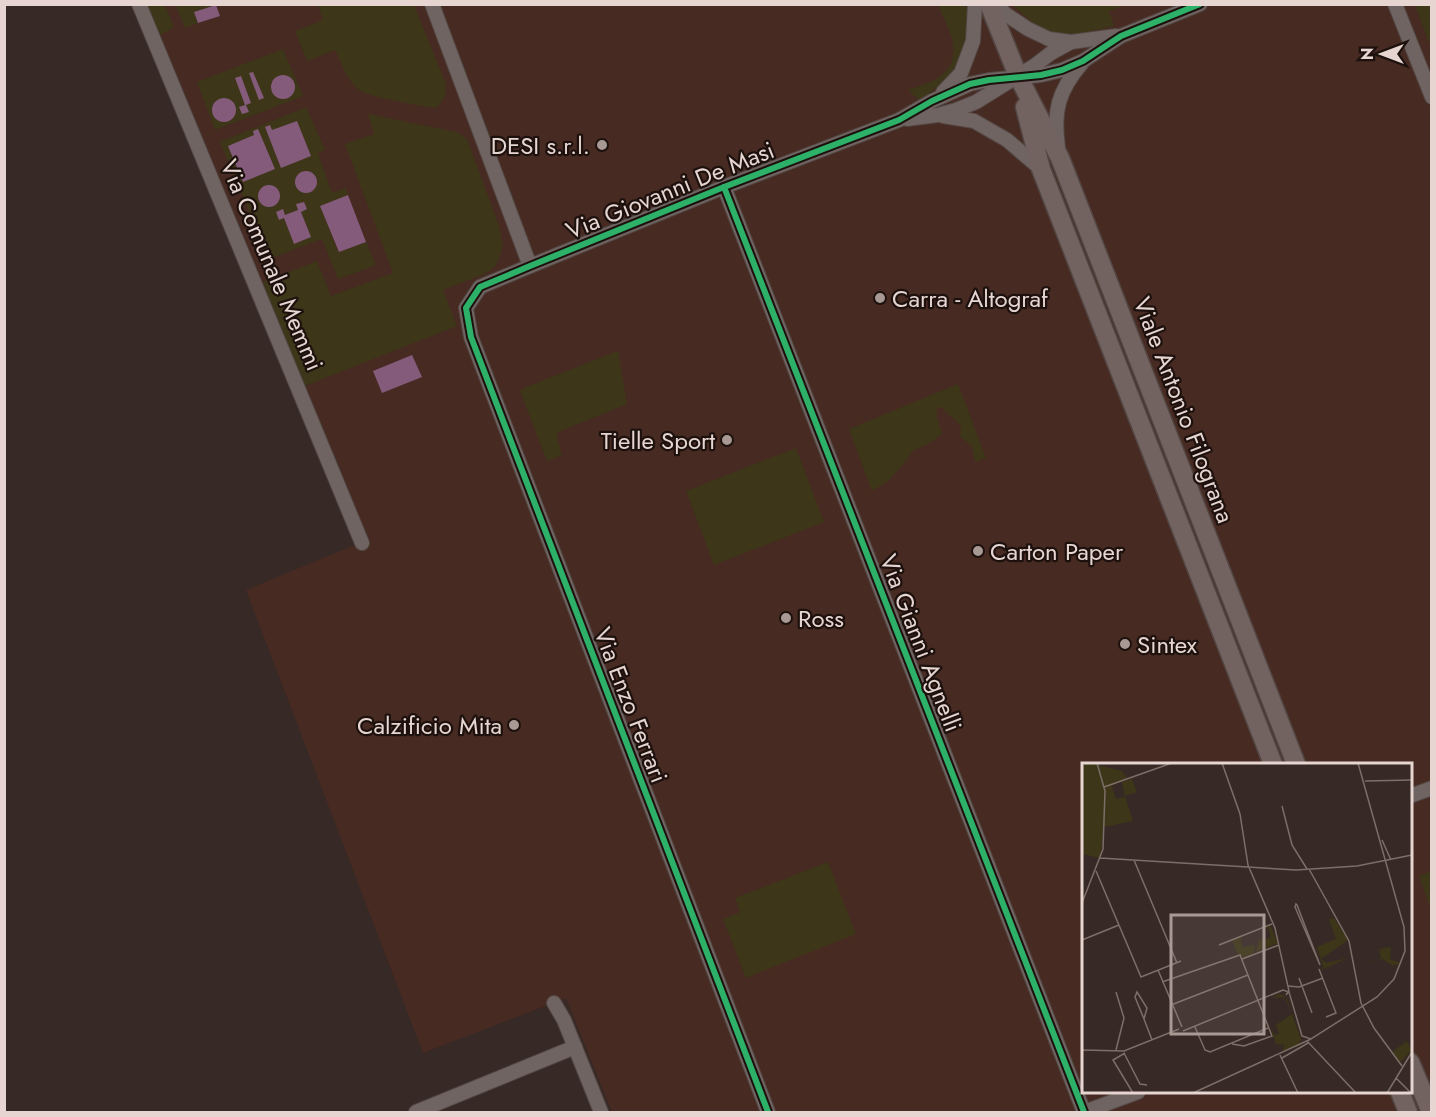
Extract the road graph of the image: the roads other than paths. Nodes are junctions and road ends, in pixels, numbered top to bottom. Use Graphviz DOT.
graph roads {
  1 [pos="139,4"];
  2 [pos="432,4"];
  3 [pos="975,4"];
  4 [pos="989,4"];
  5 [pos="998,4"];
  6 [pos="1200,4"];
  7 [pos="1395,4"];
  8 [pos="1121,36"];
  9 [pos="1071,42"];
  10 [pos="1083,61"];
  11 [pos="1018,76"];
  12 [pos="1431,97"];
  13 [pos="932,101"];
  14 [pos="938,115"];
  15 [pos="899,120"];
  16 [pos="1060,158"];
  17 [pos="1041,169"];
  18 [pos="724,187"];
  19 [pos="530,266"];
  20 [pos="466,308"];
  21 [pos="362,543"];
  22 [pos="1297,762"];
  23 [pos="1272,763"];
  24 [pos="1431,788"];
  25 [pos="1412,796"];
  26 [pos="554,1003"];
  27 [pos="575,1047"];
  28 [pos="1412,1067"];
  29 [pos="1135,1093"];
  30 [pos="1400,1093"];
  31 [pos="1084,1112"];
  32 [pos="416,1113"];
  33 [pos="601,1113"];
  34 [pos="768,1113"];
  35 [pos="1408,1113"];
  36 [pos="1431,1113"];
  1 -- 21 [label="street, Via Comunale Memmi"];
  2 -- 19 [label="street"];
  3 -- 13 [label="street"];
  4 -- 11 [label="main road, Viale Antonio Filograna"];
  5 -- 9 [label="street"];
  6 -- 8 [label="street"];
  7 -- 12 [label="street"];
  8 -- 9 [label="street"];
  8 -- 10 [label="street"];
  9 -- 11 [label="street"];
  10 -- 11 [label="street"];
  10 -- 16 [label="street"];
  11 -- 13 [label="street"];
  11 -- 14 [label="street"];
  11 -- 16 [label="main road, Viale Antonio Filograna"];
  11 -- 17 [label="main road, Viale Antonio Filograna"];
  13 -- 15 [label="street"];
  14 -- 15 [label="street"];
  14 -- 17 [label="street"];
  15 -- 18 [label="street, Via Giovanni De Masi"];
  16 -- 22 [label="main road, Viale Antonio Filograna"];
  17 -- 23 [label="main road, Viale Antonio Filograna"];
  18 -- 19 [label="street, Via Giovanni De Masi"];
  18 -- 31 [label="street, Via Gianni Agnelli"];
  19 -- 20 [label="street, Via Giovanni De Masi"];
  20 -- 34 [label="street, Via Enzo Ferrari"];
  24 -- 25 [label="street"];
  26 -- 27 [label="street"];
  27 -- 32 [label="street"];
  27 -- 33 [label="street"];
  28 -- 36 [label="main road"];
  29 -- 31 [label="street"];
  30 -- 35 [label="main road"];
}
